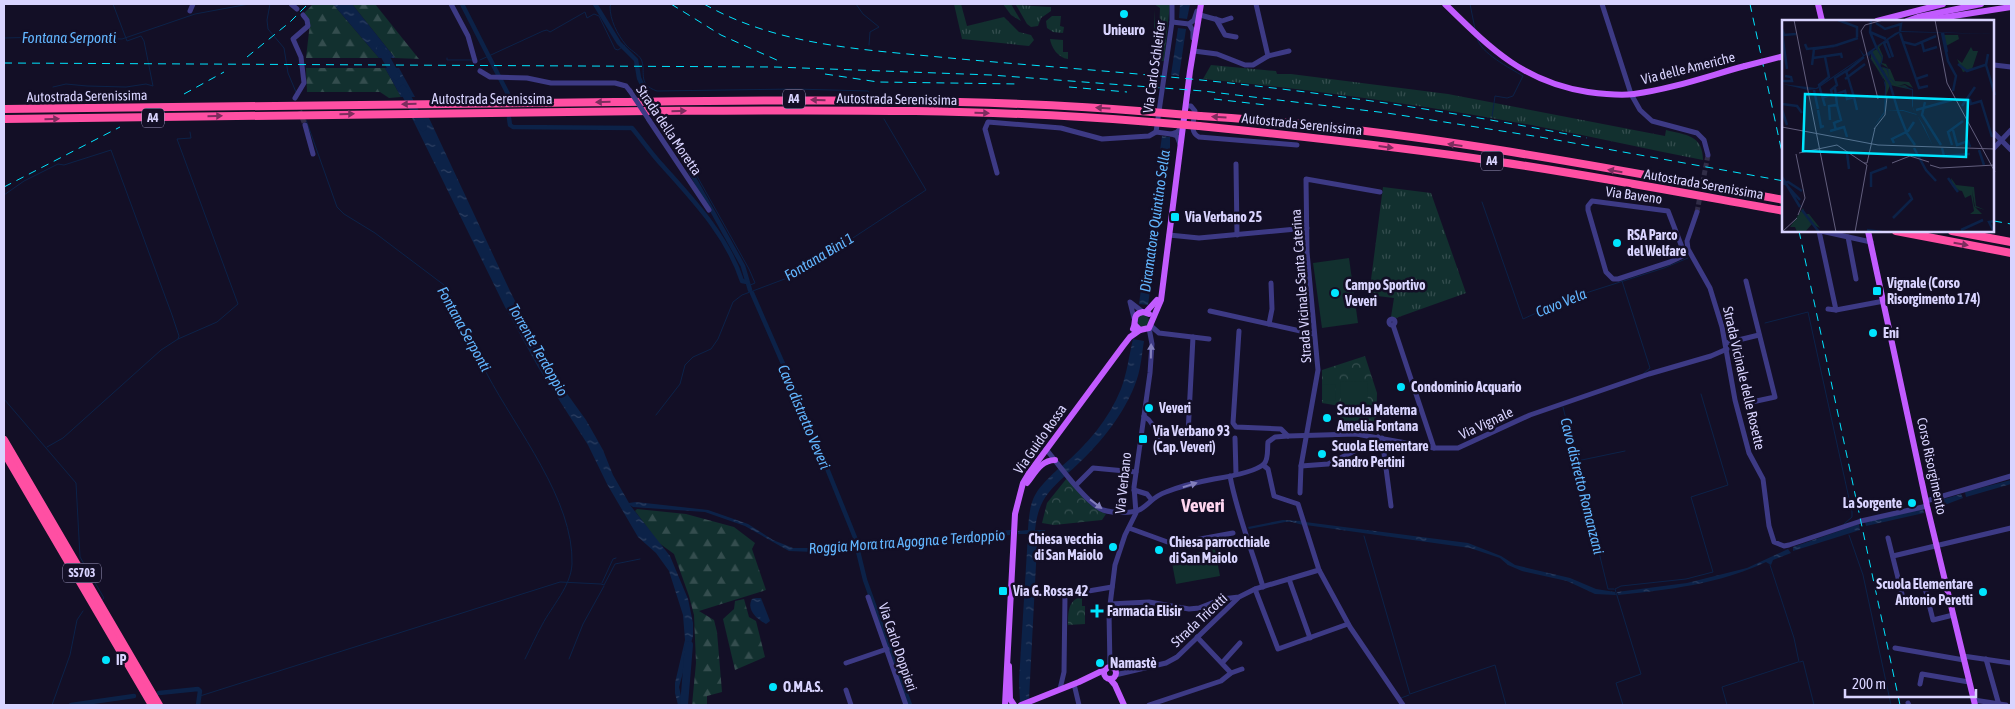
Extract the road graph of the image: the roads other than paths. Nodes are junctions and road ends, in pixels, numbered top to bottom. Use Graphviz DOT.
graph roads {
  1 [pos="193,4"];
  2 [pos="292,4"];
  3 [pos="452,4"];
  4 [pos="1172,4"];
  5 [pos="1200,4"];
  6 [pos="1256,4"];
  7 [pos="1445,4"];
  8 [pos="1602,4"];
  9 [pos="1818,4"];
  10 [pos="1943,4"];
  11 [pos="1958,4"];
  12 [pos="1981,4"];
  13 [pos="2011,7"];
  14 [pos="297,9"];
  15 [pos="190,11"];
  16 [pos="1945,11"];
  17 [pos="303,15"];
  18 [pos="1200,15"];
  19 [pos="1957,16"];
  20 [pos="1232,18"];
  21 [pos="1216,19"];
  22 [pos="1822,20"];
  23 [pos="1882,20"];
  24 [pos="1910,20"];
  25 [pos="1928,20"];
  26 [pos="1940,20"];
  27 [pos="1174,22"];
  28 [pos="1189,24"];
  29 [pos="1236,37"];
  30 [pos="1194,50"];
  31 [pos="1289,51"];
  32 [pos="1268,56"];
  33 [pos="1782,57"];
  34 [pos="475,61"];
  35 [pos="1995,65"];
  36 [pos="2011,67"];
  37 [pos="480,71"];
  38 [pos="1632,94"];
  39 [pos="298,99"];
  40 [pos="1187,106"];
  41 [pos="4,110"];
  42 [pos="4,119"];
  43 [pos="980,122"];
  44 [pos="988,122"];
  45 [pos="305,125"];
  46 [pos="1184,125"];
  47 [pos="1196,129"];
  48 [pos="2011,130"];
  49 [pos="1159,132"];
  50 [pos="1172,134"];
  51 [pos="1995,134"];
  52 [pos="1304,137"];
  53 [pos="1182,138"];
  54 [pos="2001,140"];
  55 [pos="1336,144"];
  56 [pos="1297,145"];
  57 [pos="1181,147"];
  58 [pos="1995,147"];
  59 [pos="2011,150"];
  60 [pos="313,154"];
  61 [pos="1708,155"];
  62 [pos="1472,163"];
  63 [pos="1236,164"];
  64 [pos="997,173"];
  65 [pos="1380,192"];
  66 [pos="1686,194"];
  67 [pos="1782,200"];
  68 [pos="708,210"];
  69 [pos="1782,211"];
  70 [pos="1697,212"];
  71 [pos="1307,228"];
  72 [pos="1820,232"];
  73 [pos="1825,232"];
  74 [pos="1868,232"];
  75 [pos="1901,232"];
  76 [pos="1957,232"];
  77 [pos="1169,235"];
  78 [pos="1237,235"];
  79 [pos="1848,237"];
  80 [pos="1871,242"];
  81 [pos="2011,242"];
  82 [pos="2011,253"];
  83 [pos="1688,254"];
  84 [pos="1165,265"];
  85 [pos="1856,279"];
  86 [pos="1746,281"];
  87 [pos="1271,283"];
  88 [pos="1884,301"];
  89 [pos="1828,309"];
  90 [pos="1836,310"];
  91 [pos="1210,311"];
  92 [pos="1144,312"];
  93 [pos="1152,318"];
  94 [pos="1269,324"];
  95 [pos="1136,325"];
  96 [pos="1393,325"];
  97 [pos="1150,327"];
  98 [pos="1239,331"];
  99 [pos="1314,334"];
  100 [pos="1759,335"];
  101 [pos="1193,337"];
  102 [pos="1209,339"];
  103 [pos="1726,343"];
  104 [pos="1727,349"];
  105 [pos="1752,402"];
  106 [pos="1144,416"];
  107 [pos="1196,435"];
  108 [pos="1306,435"];
  109 [pos="1288,436"];
  110 [pos="1235,438"];
  111 [pos="1380,438"];
  112 [pos="1158,439"];
  113 [pos="4,440"];
  114 [pos="1434,448"];
  115 [pos="1046,449"];
  116 [pos="4,452"];
  117 [pos="1055,460"];
  118 [pos="1263,465"];
  119 [pos="1301,466"];
  120 [pos="1136,472"];
  121 [pos="1233,475"];
  122 [pos="2011,476"];
  123 [pos="1076,486"];
  124 [pos="1134,490"];
  125 [pos="1020,492"];
  126 [pos="1300,493"];
  127 [pos="1151,499"];
  128 [pos="1391,506"];
  129 [pos="1928,506"];
  130 [pos="1136,511"];
  131 [pos="1129,528"];
  132 [pos="2011,528"];
  133 [pos="1233,533"];
  134 [pos="1888,538"];
  135 [pos="1937,545"];
  136 [pos="1893,556"];
  137 [pos="1319,570"];
  138 [pos="1289,579"];
  139 [pos="1924,584"];
  140 [pos="1263,586"];
  141 [pos="1112,587"];
  142 [pos="1254,589"];
  143 [pos="1050,590"];
  144 [pos="1065,595"];
  145 [pos="868,597"];
  146 [pos="1239,597"];
  147 [pos="1904,602"];
  148 [pos="1110,604"];
  149 [pos="1953,615"];
  150 [pos="1348,624"];
  151 [pos="1197,636"];
  152 [pos="1310,638"];
  153 [pos="1240,643"];
  154 [pos="1895,648"];
  155 [pos="887,649"];
  156 [pos="1008,658"];
  157 [pos="1963,658"];
  158 [pos="1986,659"];
  159 [pos="846,663"];
  160 [pos="1222,663"];
  161 [pos="2011,663"];
  162 [pos="1108,668"];
  163 [pos="1242,669"];
  164 [pos="1064,672"];
  165 [pos="1231,673"];
  166 [pos="1111,677"];
  167 [pos="1969,682"];
  168 [pos="1074,684"];
  169 [pos="1920,684"];
  170 [pos="1060,689"];
  171 [pos="846,690"];
  172 [pos="1004,691"];
  173 [pos="1400,701"];
  174 [pos="1124,703"];
  175 [pos="1975,703"];
  176 [pos="152,705"];
  177 [pos="159,705"];
  178 [pos="851,705"];
  179 [pos="906,705"];
  180 [pos="999,705"];
  181 [pos="1005,705"];
  182 [pos="1014,705"];
  183 [pos="1021,705"];
  184 [pos="1079,705"];
  185 [pos="1149,705"];
  186 [pos="1999,705"];
  187 [pos="2006,705"];
  1 -- 15 [label="street"];
  2 -- 14 [label="street"];
  3 -- 34 [label="street"];
  4 -- 27 [label="street, Via Carlo Schleifer"];
  5 -- 18 [label="main road"];
  5 -- 28 [label="street"];
  6 -- 32 [label="street"];
  7 -- 38 [label="main road, Via delle Americhe"];
  8 -- 38 [label="street"];
  9 -- 22 [label="main road"];
  10 -- 23 [label="main road"];
  11 -- 16 [label="main road"];
  12 -- 16 [label="main road"];
  13 -- 19 [label="main road"];
  16 -- 24 [label="main road"];
  17 -- 39 [label="street"];
  18 -- 21 [label="street"];
  18 -- 30 [label="main road"];
  19 -- 25 [label="main road"];
  19 -- 26 [label="main road"];
  20 -- 21 [label="street"];
  21 -- 29 [label="street"];
  27 -- 28 [label="street"];
  27 -- 49 [label="street, Via Carlo Schleifer"];
  28 -- 30 [label="street"];
  30 -- 32 [label="street"];
  30 -- 40 [label="main road"];
  31 -- 32 [label="street"];
  33 -- 38 [label="main road, Via delle Americhe, bridge"];
  35 -- 36 [label="street"];
  37 -- 68 [label="street, Strada della Moretta, bridge"];
  38 -- 61 [label="street"];
  39 -- 41 [label="highway, Autostrada Serenissima / A4"];
  67 -- 39 [label="highway, Autostrada Serenissima / A4, one-way, bridge"];
  40 -- 46 [label="main road"];
  40 -- 47 [label="street"];
  42 -- 47 [label="highway, Autostrada Serenissima / A4, one-way, bridge"];
  43 -- 44 [label="street"];
  44 -- 49 [label="street"];
  44 -- 64 [label="street"];
  45 -- 60 [label="street"];
  46 -- 50 [label="street"];
  46 -- 53 [label="main road"];
  47 -- 52 [label="highway, Autostrada Serenissima / A4"];
  47 -- 53 [label="street"];
  47 -- 56 [label="street"];
  48 -- 54 [label="street"];
  49 -- 50 [label="street"];
  50 -- 57 [label="street"];
  51 -- 54 [label="street"];
  52 -- 55 [label="highway"];
  52 -- 66 [label="highway, Autostrada Serenissima / A4, one-way"];
  53 -- 57 [label="main road"];
  54 -- 58 [label="street"];
  54 -- 59 [label="street"];
  57 -- 77 [label="main road"];
  62 -- 66 [label="highway"];
  63 -- 78 [label="street"];
  65 -- 71 [label="street, Strada Vicinale Santa Caterina"];
  66 -- 69 [label="highway, Autostrada Serenissima / A4"];
  70 -- 83 [label="street"];
  71 -- 78 [label="street"];
  71 -- 99 [label="street, Strada Vicinale Santa Caterina"];
  72 -- 90 [label="street"];
  73 -- 79 [label="street"];
  74 -- 80 [label="main road, Corso Risorgimento"];
  75 -- 82 [label="highway, one-way"];
  76 -- 81 [label="highway"];
  77 -- 78 [label="street"];
  77 -- 84 [label="main road"];
  79 -- 80 [label="street"];
  79 -- 85 [label="street"];
  80 -- 88 [label="main road, Corso Risorgimento"];
  83 -- 83 [label="street, Via Baveno"];
  83 -- 103 [label="street, Strada Vicinale delle Rosette"];
  84 -- 92 [label="main road"];
  84 -- 93 [label="main road"];
  86 -- 100 [label="street"];
  87 -- 94 [label="street"];
  88 -- 90 [label="street"];
  88 -- 129 [label="main road, Corso Risorgimento"];
  89 -- 90 [label="street"];
  91 -- 94 [label="street"];
  92 -- 93 [label="main road"];
  92 -- 95 [label="main road"];
  92 -- 95 [label="street"];
  93 -- 97 [label="main road"];
  94 -- 99 [label="street"];
  95 -- 97 [label="main road"];
  95 -- 115 [label="main road, Via Guido Rossa"];
  96 -- 114 [label="street"];
  97 -- 101 [label="street"];
  106 -- 97 [label="street, Via Verbano, one-way"];
  98 -- 109 [label="street"];
  99 -- 108 [label="street, Strada Vicinale Santa Caterina"];
  100 -- 103 [label="street"];
  100 -- 105 [label="street"];
  101 -- 102 [label="street"];
  101 -- 107 [label="street"];
  103 -- 104 [label="street, Strada Vicinale delle Rosette"];
  104 -- 114 [label="street, Via Vignale"];
  104 -- 129 [label="street, Strada Vicinale delle Rosette"];
  106 -- 112 [label="street"];
  106 -- 120 [label="street, Via Verbano"];
  108 -- 109 [label="street, Via Vignale"];
  108 -- 111 [label="street, Via Vignale"];
  108 -- 119 [label="street, Strada Vicinale Santa Caterina"];
  109 -- 118 [label="street, Via Vignale"];
  110 -- 121 [label="street"];
  111 -- 114 [label="street, Via Vignale"];
  111 -- 119 [label="street"];
  111 -- 128 [label="street"];
  113 -- 177 [label="highway, SS703"];
  115 -- 117 [label="street"];
  115 -- 125 [label="main road, Via Guido Rossa"];
  116 -- 176 [label="highway, SS703"];
  117 -- 123 [label="street"];
  117 -- 125 [label="main road"];
  118 -- 121 [label="street"];
  118 -- 137 [label="street"];
  119 -- 126 [label="street, Strada Vicinale Santa Caterina"];
  120 -- 123 [label="street"];
  120 -- 124 [label="street, Via Verbano"];
  127 -- 121 [label="street, one-way"];
  121 -- 140 [label="street"];
  122 -- 129 [label="street"];
  123 -- 130 [label="street, one-way"];
  124 -- 127 [label="street"];
  124 -- 130 [label="street, Via Verbano"];
  125 -- 156 [label="main road, Via Guido Rossa"];
  127 -- 130 [label="street"];
  129 -- 135 [label="main road, Corso Risorgimento"];
  130 -- 131 [label="street, Via Verbano"];
  131 -- 133 [label="street"];
  131 -- 141 [label="street, Via Verbano"];
  132 -- 135 [label="street"];
  134 -- 136 [label="street"];
  135 -- 136 [label="street"];
  135 -- 149 [label="main road, Corso Risorgimento"];
  136 -- 147 [label="street"];
  137 -- 138 [label="street"];
  137 -- 150 [label="street"];
  138 -- 140 [label="street"];
  138 -- 152 [label="street"];
  139 -- 149 [label="street"];
  140 -- 142 [label="street"];
  141 -- 144 [label="street"];
  141 -- 148 [label="street, Via Verbano"];
  142 -- 146 [label="street"];
  142 -- 152 [label="street"];
  143 -- 144 [label="street"];
  144 -- 164 [label="street"];
  145 -- 155 [label="street, Via Carlo Doppieri"];
  146 -- 148 [label="street"];
  146 -- 151 [label="street, Strada Tricotti"];
  148 -- 162 [label="street, Via Verbano"];
  149 -- 157 [label="main road, Corso Risorgimento"];
  150 -- 152 [label="street"];
  150 -- 173 [label="street"];
  151 -- 160 [label="street"];
  151 -- 166 [label="street, Strada Tricotti"];
  153 -- 160 [label="street"];
  154 -- 157 [label="street"];
  155 -- 159 [label="street"];
  155 -- 179 [label="street, Via Carlo Doppieri"];
  156 -- 172 [label="main road, Via Guido Rossa"];
  156 -- 182 [label="main road"];
  157 -- 158 [label="street"];
  157 -- 167 [label="main road, Corso Risorgimento"];
  158 -- 161 [label="street"];
  158 -- 186 [label="street"];
  160 -- 165 [label="street"];
  162 -- 166 [label="main road"];
  162 -- 166 [label="main road"];
  162 -- 168 [label="main road"];
  163 -- 165 [label="street"];
  164 -- 168 [label="street"];
  164 -- 170 [label="street"];
  165 -- 185 [label="street"];
  166 -- 168 [label="main road"];
  166 -- 174 [label="main road"];
  167 -- 169 [label="street"];
  167 -- 175 [label="main road, Corso Risorgimento"];
  168 -- 170 [label="main road"];
  168 -- 184 [label="street"];
  170 -- 183 [label="main road"];
  171 -- 178 [label="street"];
  172 -- 180 [label="main road, Via Guido Rossa"];
  172 -- 181 [label="main road, Via Guido Rossa"];
  175 -- 186 [label="street"];
  186 -- 187 [label="street"];
}
